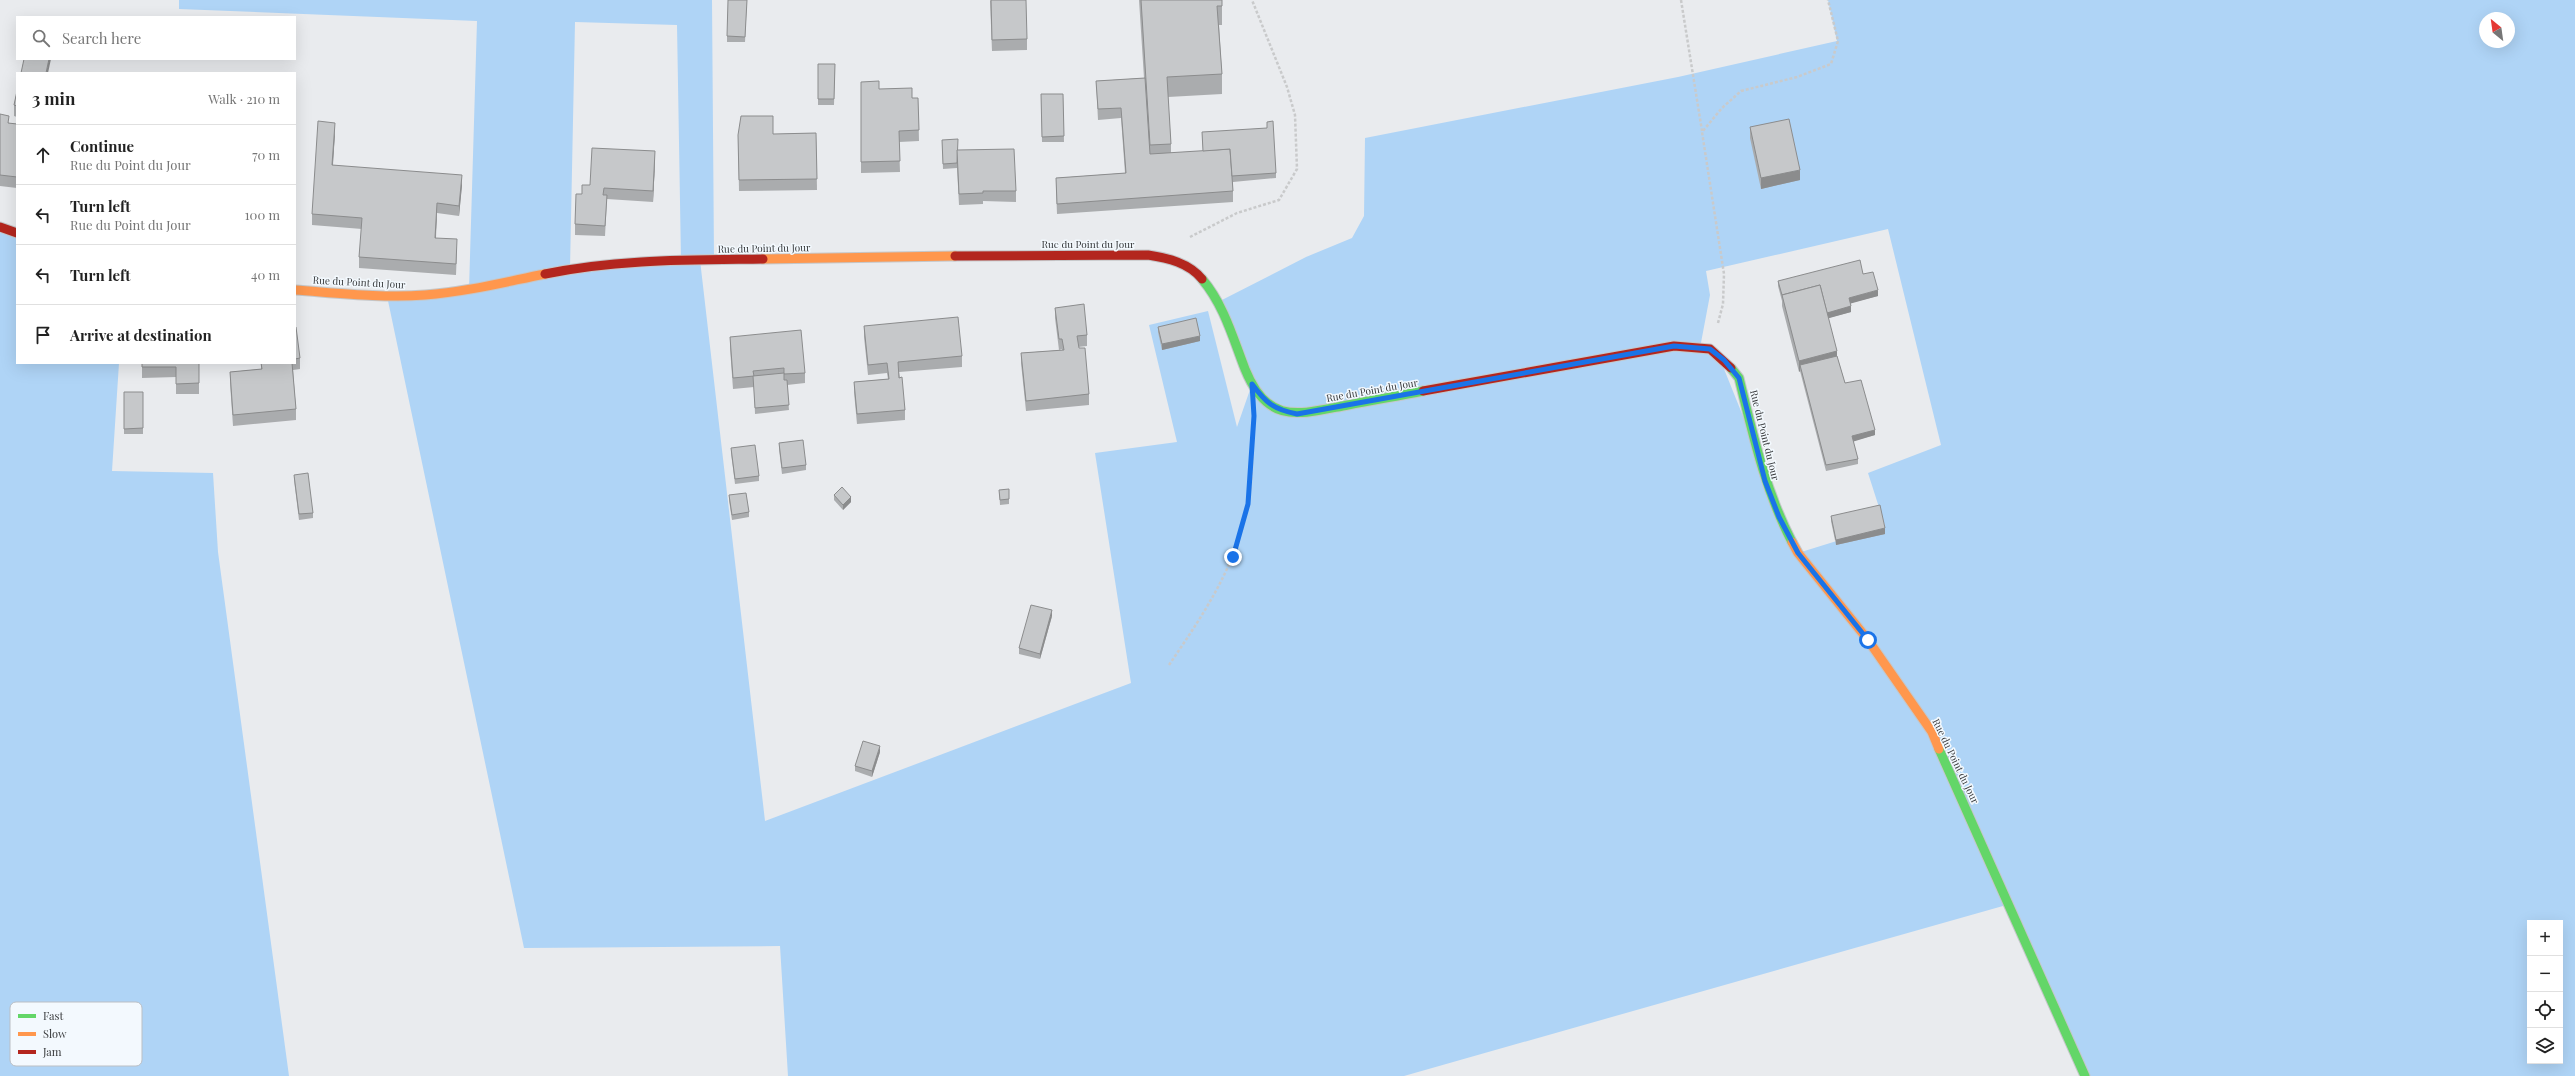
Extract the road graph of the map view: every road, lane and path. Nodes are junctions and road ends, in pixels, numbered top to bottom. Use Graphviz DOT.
graph roads {
  1 [pos="1252,0"];
  2 [pos="1681,0"];
  3 [pos="1828,0"];
  4 [pos="1702,132"];
  5 [pos="0,227"];
  6 [pos="16,233"];
  7 [pos="1189,238"];
  8 [pos="296,290"];
  9 [pos="1710,349"];
  10 [pos="1254,424"];
  11 [pos="1169,665"];
  12 [pos="2085,1076"];
  1 -- 7 [label="path"];
  2 -- 4 [label="path"];
  3 -- 4 [label="path"];
  4 -- 9 [label="path"];
  5 -- 6 [label="street"];
  8 -- 9 [label="street, Rue du Point du Jour"];
  9 -- 12 [label="street, Rue du Point du Jour"];
  10 -- 11 [label="path"];
}
